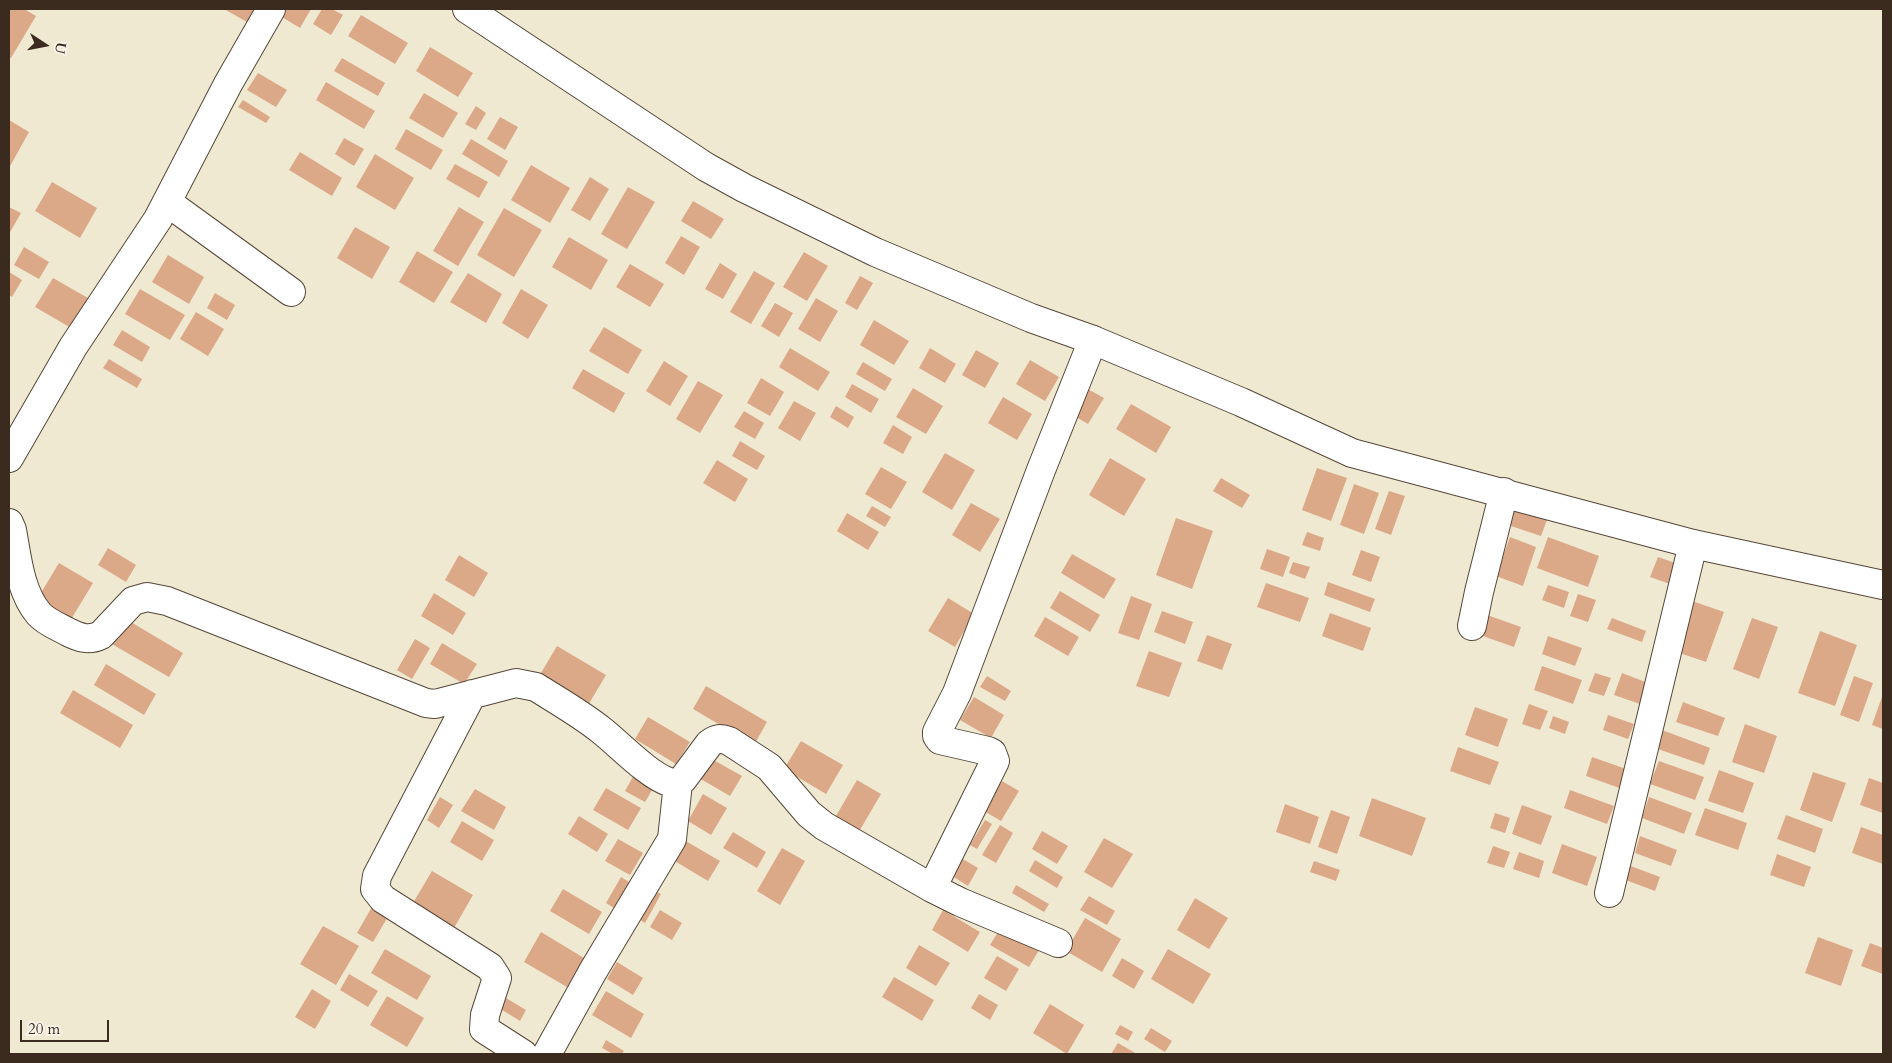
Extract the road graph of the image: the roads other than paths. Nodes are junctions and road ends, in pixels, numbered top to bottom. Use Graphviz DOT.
graph roads {
  1 [pos="271,9"];
  2 [pos="467,9"];
  3 [pos="167,202"];
  4 [pos="291,292"];
  5 [pos="1093,340"];
  6 [pos="9,458"];
  7 [pos="1504,492"];
  8 [pos="9,523"];
  9 [pos="1693,544"];
  10 [pos="1883,585"];
  11 [pos="1472,626"];
  12 [pos="472,694"];
  13 [pos="678,783"];
  14 [pos="932,888"];
  15 [pos="1609,893"];
  16 [pos="1058,943"];
  17 [pos="522,1054"];
  18 [pos="547,1054"];
  1 -- 3 [label="street"];
  2 -- 5 [label="street"];
  3 -- 4 [label="street"];
  3 -- 6 [label="street"];
  5 -- 7 [label="street"];
  5 -- 14 [label="street"];
  7 -- 9 [label="street"];
  7 -- 11 [label="street"];
  8 -- 12 [label="street"];
  9 -- 10 [label="street"];
  9 -- 15 [label="street"];
  12 -- 13 [label="street"];
  12 -- 17 [label="street"];
  13 -- 14 [label="street"];
  13 -- 18 [label="street"];
  14 -- 16 [label="street"];
}
